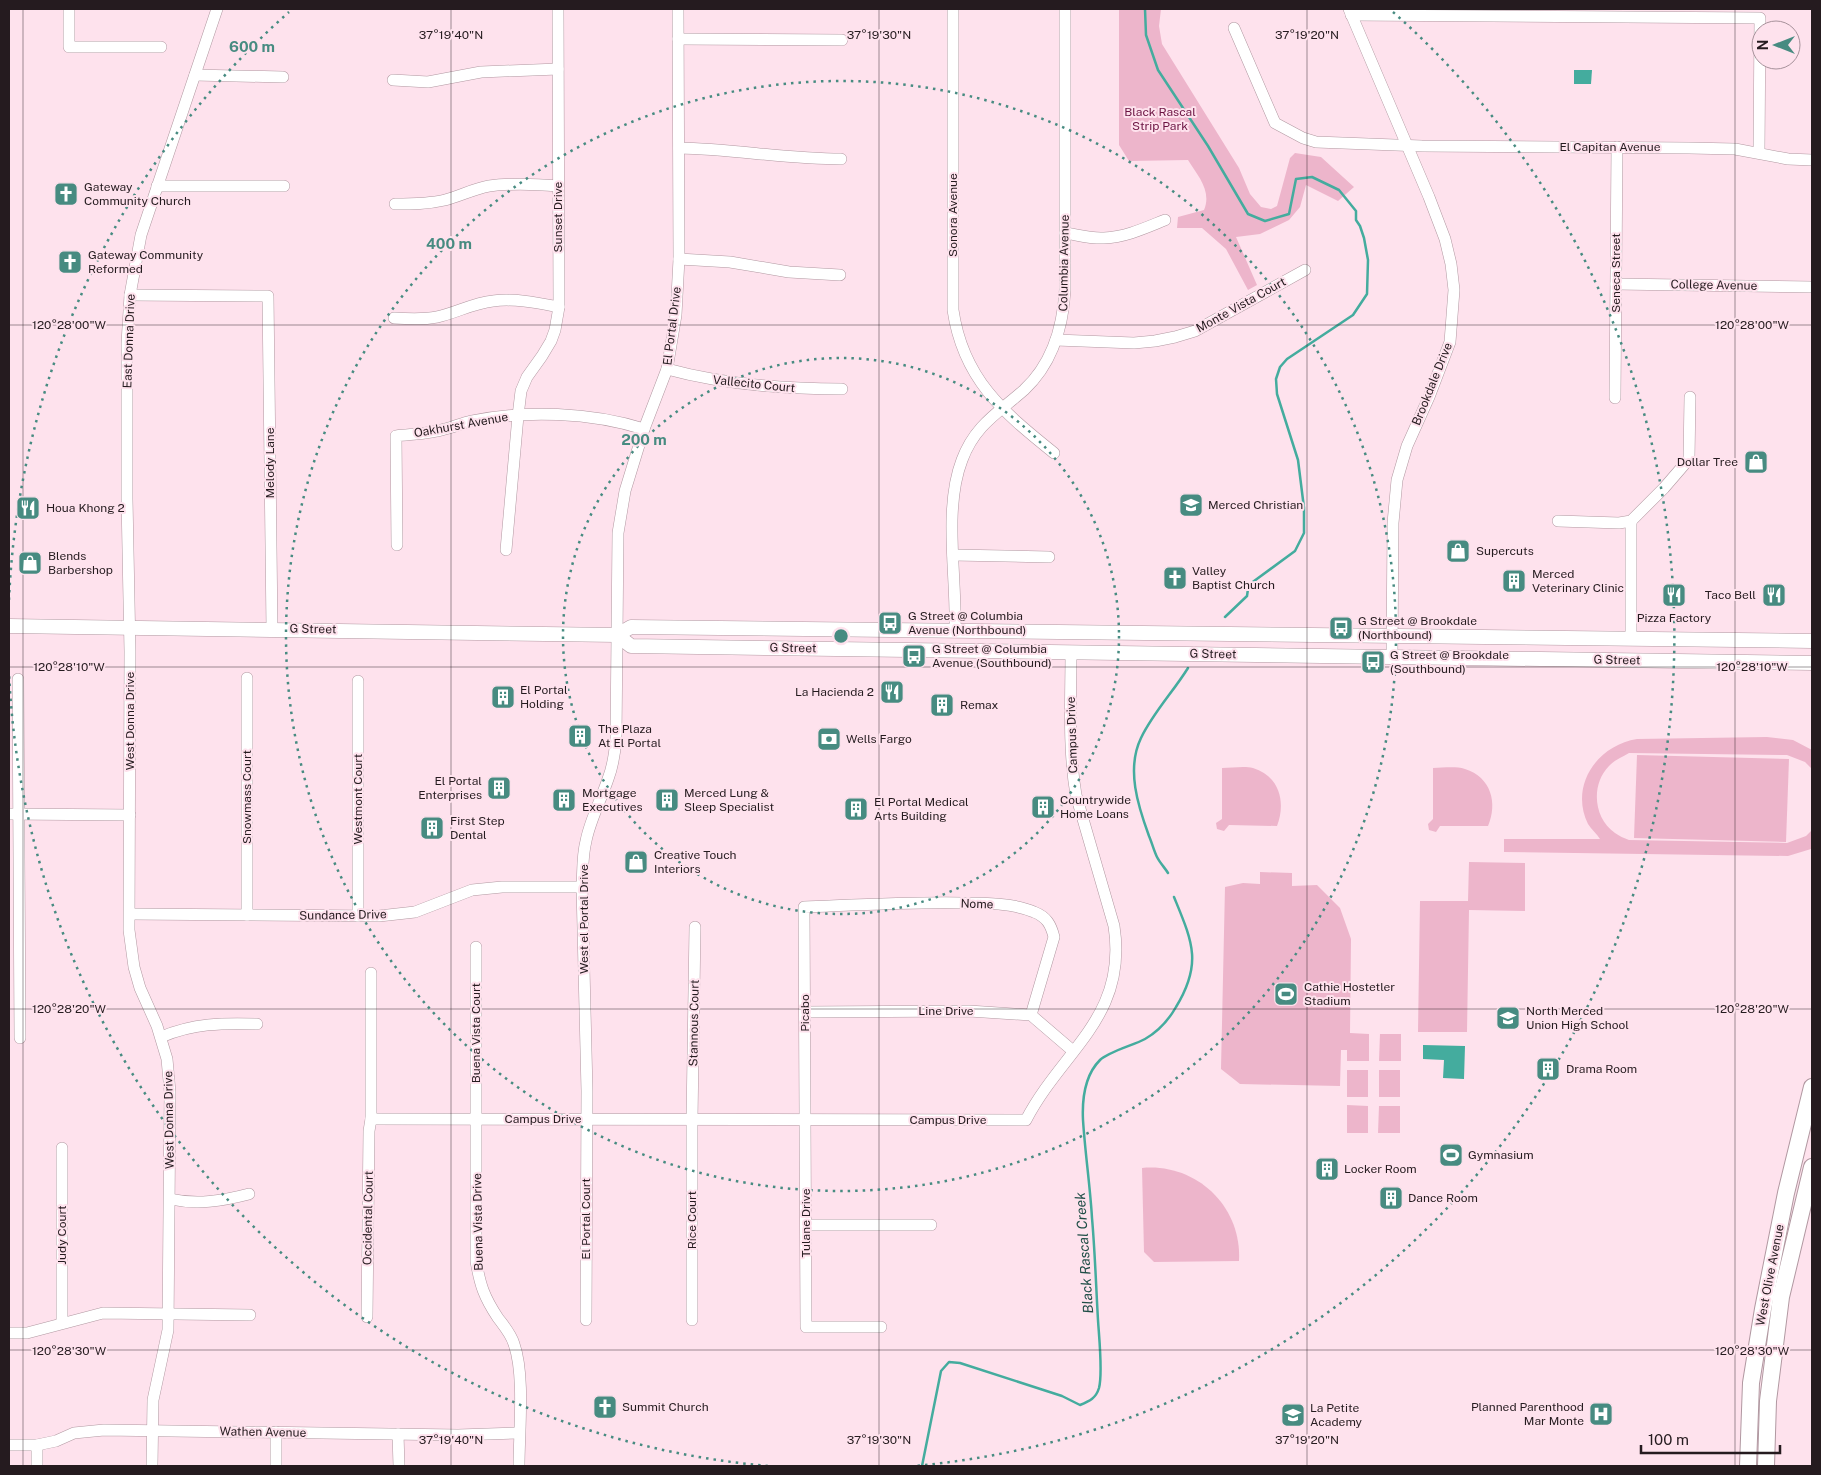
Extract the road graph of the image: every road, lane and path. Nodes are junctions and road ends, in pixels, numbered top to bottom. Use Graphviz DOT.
graph roads {
  1 [pos="69,9"];
  2 [pos="218,9"];
  3 [pos="558,9"];
  4 [pos="678,9"];
  5 [pos="953,9"];
  6 [pos="1065,9"];
  7 [pos="1350,12"];
  8 [pos="1607,12"];
  9 [pos="1234,28"];
  10 [pos="678,39"];
  11 [pos="842,40"];
  12 [pos="162,47"];
  13 [pos="558,69"];
  14 [pos="195,76"];
  15 [pos="283,77"];
  16 [pos="393,80"];
  17 [pos="1407,145"];
  18 [pos="1617,147"];
  19 [pos="679,148"];
  20 [pos="1759,153"];
  21 [pos="841,159"];
  22 [pos="1812,160"];
  23 [pos="158,186"];
  24 [pos="284,186"];
  25 [pos="558,186"];
  26 [pos="395,204"];
  27 [pos="1165,220"];
  28 [pos="1065,233"];
  29 [pos="679,259"];
  30 [pos="1305,270"];
  31 [pos="840,274"];
  32 [pos="1616,284"];
  33 [pos="1812,286"];
  34 [pos="130,295"];
  35 [pos="559,306"];
  36 [pos="394,318"];
  37 [pos="1056,340"];
  38 [pos="667,369"];
  39 [pos="842,389"];
  40 [pos="1690,397"];
  41 [pos="1615,398"];
  42 [pos="1002,408"];
  43 [pos="518,416"];
  44 [pos="644,429"];
  45 [pos="1054,454"];
  46 [pos="1558,521"];
  47 [pos="1631,521"];
  48 [pos="397,545"];
  49 [pos="506,550"];
  50 [pos="953,555"];
  51 [pos="1049,557"];
  52 [pos="9,626"];
  53 [pos="129,628"];
  54 [pos="272,629"];
  55 [pos="955,631"];
  56 [pos="617,635"];
  57 [pos="1392,636"];
  58 [pos="1631,639"];
  59 [pos="1812,641"];
  60 [pos="1071,652"];
  61 [pos="1392,657"];
  62 [pos="1630,660"];
  63 [pos="1812,663"];
  64 [pos="246,678"];
  65 [pos="18,679"];
  66 [pos="358,681"];
  67 [pos="14,814"];
  68 [pos="130,815"];
  69 [pos="582,887"];
  70 [pos="804,906"];
  71 [pos="130,914"];
  72 [pos="247,915"];
  73 [pos="358,916"];
  74 [pos="695,927"];
  75 [pos="476,946"];
  76 [pos="371,973"];
  77 [pos="805,1012"];
  78 [pos="1031,1016"];
  79 [pos="257,1024"];
  80 [pos="20,1038"];
  81 [pos="161,1038"];
  82 [pos="1073,1051"];
  83 [pos="1812,1088"];
  84 [pos="476,1119"];
  85 [pos="586,1119"];
  86 [pos="371,1120"];
  87 [pos="692,1120"];
  88 [pos="806,1120"];
  89 [pos="62,1148"];
  90 [pos="1812,1167"];
  91 [pos="249,1194"];
  92 [pos="170,1199"];
  93 [pos="806,1225"];
  94 [pos="931,1225"];
  95 [pos="169,1314"];
  96 [pos="250,1315"];
  97 [pos="367,1317"];
  98 [pos="586,1320"];
  99 [pos="692,1320"];
  100 [pos="62,1323"];
  101 [pos="881,1327"];
  102 [pos="9,1334"];
  103 [pos="152,1430"];
  104 [pos="276,1432"];
  105 [pos="519,1433"];
  106 [pos="398,1434"];
  107 [pos="9,1445"];
  108 [pos="37,1446"];
  109 [pos="37,1466"];
  110 [pos="152,1466"];
  111 [pos="276,1466"];
  112 [pos="398,1466"];
  113 [pos="519,1466"];
  114 [pos="1748,1466"];
  115 [pos="1766,1466"];
  1 -- 12 [label="street"];
  2 -- 14 [label="street, East Donna Drive"];
  3 -- 13 [label="street, Sunset Drive"];
  4 -- 10 [label="street, El Portal Drive"];
  5 -- 42 [label="street, Sonora Avenue"];
  6 -- 28 [label="street, Columbia Avenue"];
  7 -- 8 [label="street"];
  7 -- 17 [label="street, Brookdale Drive"];
  8 -- 20 [label="street"];
  9 -- 17 [label="street, El Capitan Avenue"];
  10 -- 11 [label="street"];
  10 -- 19 [label="street, El Portal Drive"];
  13 -- 16 [label="street"];
  13 -- 25 [label="street, Sunset Drive"];
  14 -- 15 [label="street"];
  14 -- 23 [label="street, East Donna Drive"];
  17 -- 18 [label="street, El Capitan Avenue"];
  17 -- 57 [label="street, Brookdale Drive"];
  18 -- 20 [label="street, El Capitan Avenue"];
  18 -- 32 [label="street, Seneca Street"];
  19 -- 21 [label="street"];
  19 -- 29 [label="street, El Portal Drive"];
  20 -- 22 [label="street, El Capitan Avenue"];
  23 -- 24 [label="street"];
  23 -- 34 [label="street, East Donna Drive"];
  25 -- 26 [label="street"];
  25 -- 35 [label="street, Sunset Drive"];
  27 -- 28 [label="street"];
  28 -- 37 [label="street, Columbia Avenue"];
  29 -- 31 [label="street"];
  29 -- 38 [label="street, El Portal Drive"];
  30 -- 37 [label="street, Monte Vista Court"];
  32 -- 33 [label="street, College Avenue"];
  32 -- 41 [label="street, Seneca Street"];
  34 -- 53 [label="street, East Donna Drive"];
  34 -- 54 [label="street, Melody Lane"];
  35 -- 36 [label="street"];
  35 -- 43 [label="street, Sunset Drive"];
  37 -- 42 [label="street, Columbia Avenue"];
  38 -- 39 [label="street, Vallecito Court"];
  38 -- 44 [label="street, El Portal Drive"];
  40 -- 47 [label="street"];
  42 -- 45 [label="street, Sonora Avenue"];
  42 -- 50 [label="street, Columbia Avenue"];
  43 -- 44 [label="street, Oakhurst Avenue"];
  43 -- 48 [label="street, Oakhurst Avenue"];
  43 -- 49 [label="street, Sunset Drive"];
  44 -- 56 [label="street, El Portal Drive"];
  46 -- 47 [label="street"];
  47 -- 58 [label="street"];
  50 -- 51 [label="street"];
  50 -- 55 [label="street, Columbia Avenue"];
  52 -- 53 [label="street, G Street"];
  53 -- 54 [label="street, G Street"];
  53 -- 68 [label="street, West Donna Drive"];
  54 -- 56 [label="street, G Street"];
  55 -- 56 [label="street, G Street"];
  55 -- 57 [label="street, G Street"];
  56 -- 60 [label="street, G Street"];
  56 -- 69 [label="street, West el Portal Drive"];
  57 -- 58 [label="street, G Street"];
  57 -- 61 [label="street, Brookdale Drive"];
  58 -- 59 [label="street, G Street"];
  58 -- 62 [label="street"];
  60 -- 61 [label="street, G Street"];
  60 -- 82 [label="street, Campus Drive"];
  61 -- 62 [label="street, G Street"];
  62 -- 63 [label="street, G Street"];
  64 -- 72 [label="street, Snowmass Court"];
  65 -- 67 [label="street"];
  66 -- 73 [label="street, Westmont Court"];
  67 -- 68 [label="street"];
  67 -- 80 [label="street"];
  68 -- 71 [label="street, West Donna Drive"];
  69 -- 73 [label="street, Sundance Drive"];
  69 -- 85 [label="street, West el Portal Drive"];
  70 -- 77 [label="street, Picabo"];
  70 -- 78 [label="street, Nome"];
  71 -- 72 [label="street, Sundance Drive"];
  71 -- 81 [label="street, West Donna Drive"];
  72 -- 73 [label="street, Sundance Drive"];
  74 -- 87 [label="street, Stannous Court"];
  75 -- 84 [label="street, Buena Vista Court"];
  76 -- 86 [label="street, Occidental Court"];
  77 -- 78 [label="street, Line Drive"];
  77 -- 88 [label="street, Picabo"];
  78 -- 82 [label="street"];
  79 -- 81 [label="street"];
  81 -- 92 [label="street, West Donna Drive"];
  82 -- 88 [label="street, Campus Drive"];
  83 -- 114 [label="main road, West Olive Avenue"];
  84 -- 85 [label="street, Campus Drive"];
  84 -- 86 [label="street, Campus Drive"];
  84 -- 105 [label="street, Buena Vista Drive"];
  85 -- 87 [label="street, Campus Drive"];
  85 -- 98 [label="street, El Portal Court"];
  86 -- 97 [label="street, Occidental Court"];
  87 -- 88 [label="street, Campus Drive"];
  87 -- 99 [label="street, Rice Court"];
  88 -- 93 [label="street, Tulane Drive"];
  89 -- 100 [label="street, Judy Court"];
  90 -- 115 [label="main road, West Olive Avenue"];
  91 -- 92 [label="street"];
  92 -- 95 [label="street, West Donna Drive"];
  93 -- 94 [label="street"];
  93 -- 101 [label="street, Tulane Drive"];
  95 -- 96 [label="street"];
  95 -- 100 [label="street"];
  95 -- 103 [label="street, West Donna Drive"];
  100 -- 102 [label="street"];
  103 -- 104 [label="street, Wathen Avenue"];
  103 -- 108 [label="street, Wathen Avenue"];
  103 -- 110 [label="street, West Donna Drive"];
  104 -- 106 [label="street, Wathen Avenue"];
  104 -- 111 [label="street"];
  105 -- 106 [label="street, Wathen Avenue"];
  105 -- 113 [label="street, Buena Vista Drive"];
  106 -- 112 [label="street"];
  107 -- 108 [label="street, Wathen Avenue"];
  108 -- 109 [label="street"];
}
